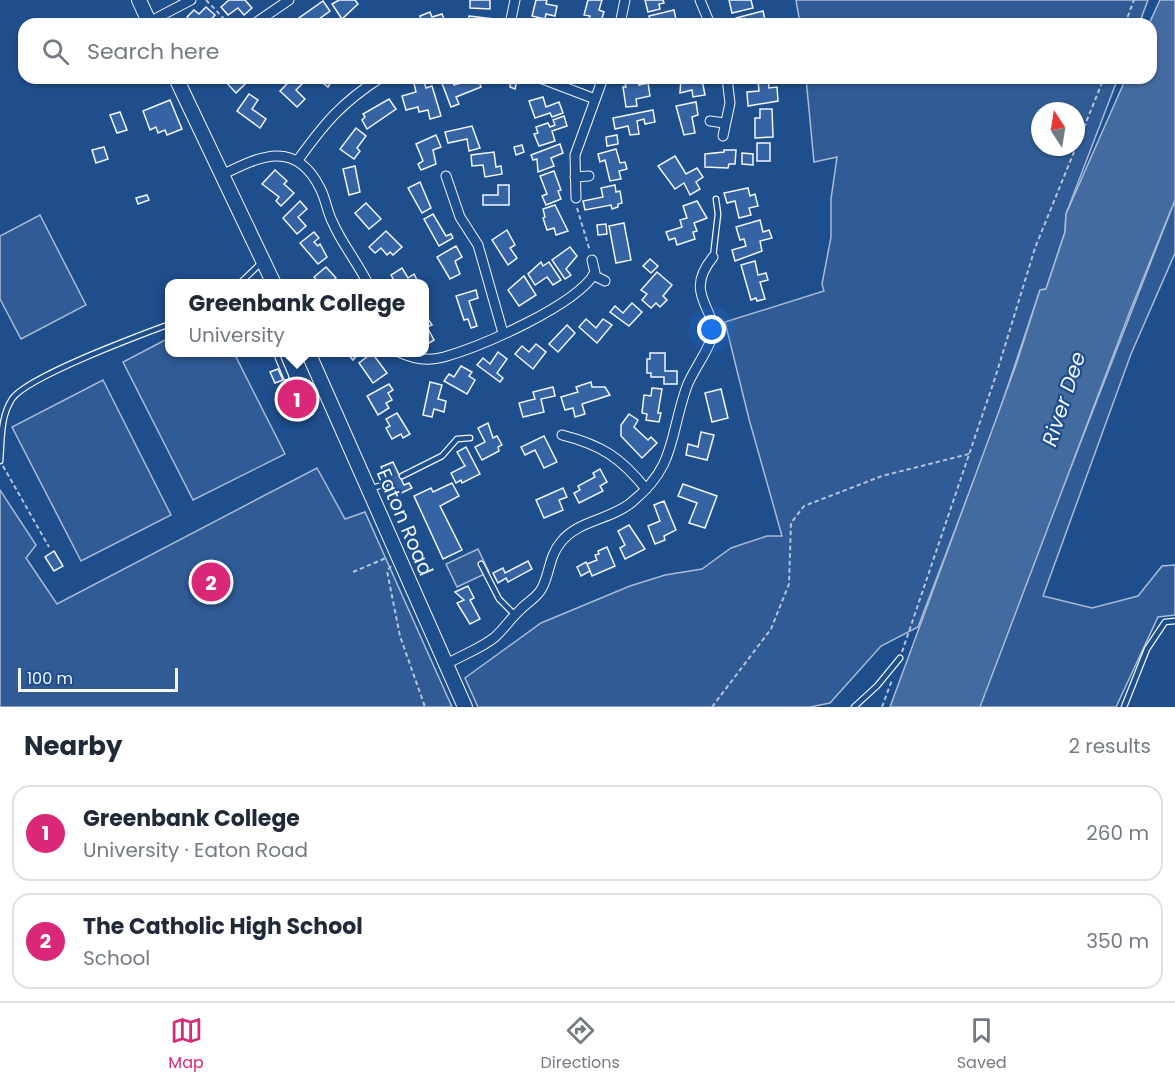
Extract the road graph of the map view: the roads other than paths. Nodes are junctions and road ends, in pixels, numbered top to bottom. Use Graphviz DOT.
graph roads {
  1 [pos="139,0"];
  2 [pos="191,0"];
  3 [pos="289,0"];
  4 [pos="515,0"];
  5 [pos="625,0"];
  6 [pos="700,0"];
  7 [pos="148,18"];
  8 [pos="159,18"];
  9 [pos="264,18"];
  10 [pos="511,18"];
  11 [pos="621,18"];
  12 [pos="708,18"];
  13 [pos="179,84"];
  14 [pos="372,84"];
  15 [pos="556,84"];
  16 [pos="601,84"];
  17 [pos="728,84"];
  18 [pos="595,99"];
  19 [pos="710,121"];
  20 [pos="724,123"];
  21 [pos="723,136"];
  22 [pos="298,160"];
  23 [pos="222,175"];
  24 [pos="446,176"];
  25 [pos="589,176"];
  26 [pos="575,177"];
  27 [pos="460,185"];
  28 [pos="449,188"];
  29 [pos="576,198"];
  30 [pos="716,199"];
  31 [pos="713,258"];
  32 [pos="592,260"];
  33 [pos="263,261"];
  34 [pos="593,275"];
  35 [pos="244,279"];
  36 [pos="272,279"];
  37 [pos="365,279"];
  38 [pos="605,281"];
  39 [pos="165,326"];
  40 [pos="504,333"];
  41 [pos="278,357"];
  42 [pos="310,357"];
  43 [pos="410,357"];
  44 [pos="286,377"];
  45 [pos="562,435"];
  46 [pos="470,438"];
  47 [pos="0,461"];
  48 [pos="402,476"];
  49 [pos="385,484"];
  50 [pos="370,489"];
  51 [pos="646,489"];
  52 [pos="481,564"];
  53 [pos="515,615"];
  54 [pos="1175,621"];
  55 [pos="900,658"];
  56 [pos="447,664"];
  57 [pos="465,707"];
  58 [pos="854,707"];
  59 [pos="1124,707"];
  1 -- 7 [label="street"];
  2 -- 8 [label="street"];
  3 -- 9 [label="street"];
  4 -- 10 [label="street"];
  5 -- 11 [label="street"];
  6 -- 12 [label="street"];
  13 -- 23 [label="street"];
  14 -- 22 [label="street"];
  15 -- 18 [label="street"];
  16 -- 18 [label="street"];
  17 -- 20 [label="street"];
  18 -- 26 [label="street"];
  19 -- 20 [label="street"];
  20 -- 21 [label="street"];
  22 -- 23 [label="street"];
  22 -- 37 [label="street"];
  23 -- 33 [label="street"];
  24 -- 28 [label="street"];
  25 -- 26 [label="street"];
  26 -- 29 [label="street"];
  27 -- 28 [label="street"];
  28 -- 40 [label="street"];
  30 -- 31 [label="lane"];
  31 -- 51 [label="street"];
  32 -- 34 [label="street"];
  33 -- 35 [label="lane"];
  33 -- 36 [label="street"];
  34 -- 38 [label="street"];
  34 -- 40 [label="street"];
  39 -- 47 [label="lane"];
  40 -- 43 [label="street"];
  41 -- 44 [label="lane"];
  42 -- 50 [label="street, Eaton Road"];
  45 -- 51 [label="street"];
  46 -- 48 [label="lane"];
  49 -- 50 [label="lane"];
  50 -- 56 [label="street, Eaton Road"];
  51 -- 53 [label="street"];
  52 -- 53 [label="lane"];
  53 -- 56 [label="street"];
  54 -- 59 [label="lane"];
  55 -- 58 [label="lane"];
  56 -- 57 [label="street, Eaton Road"];
}
